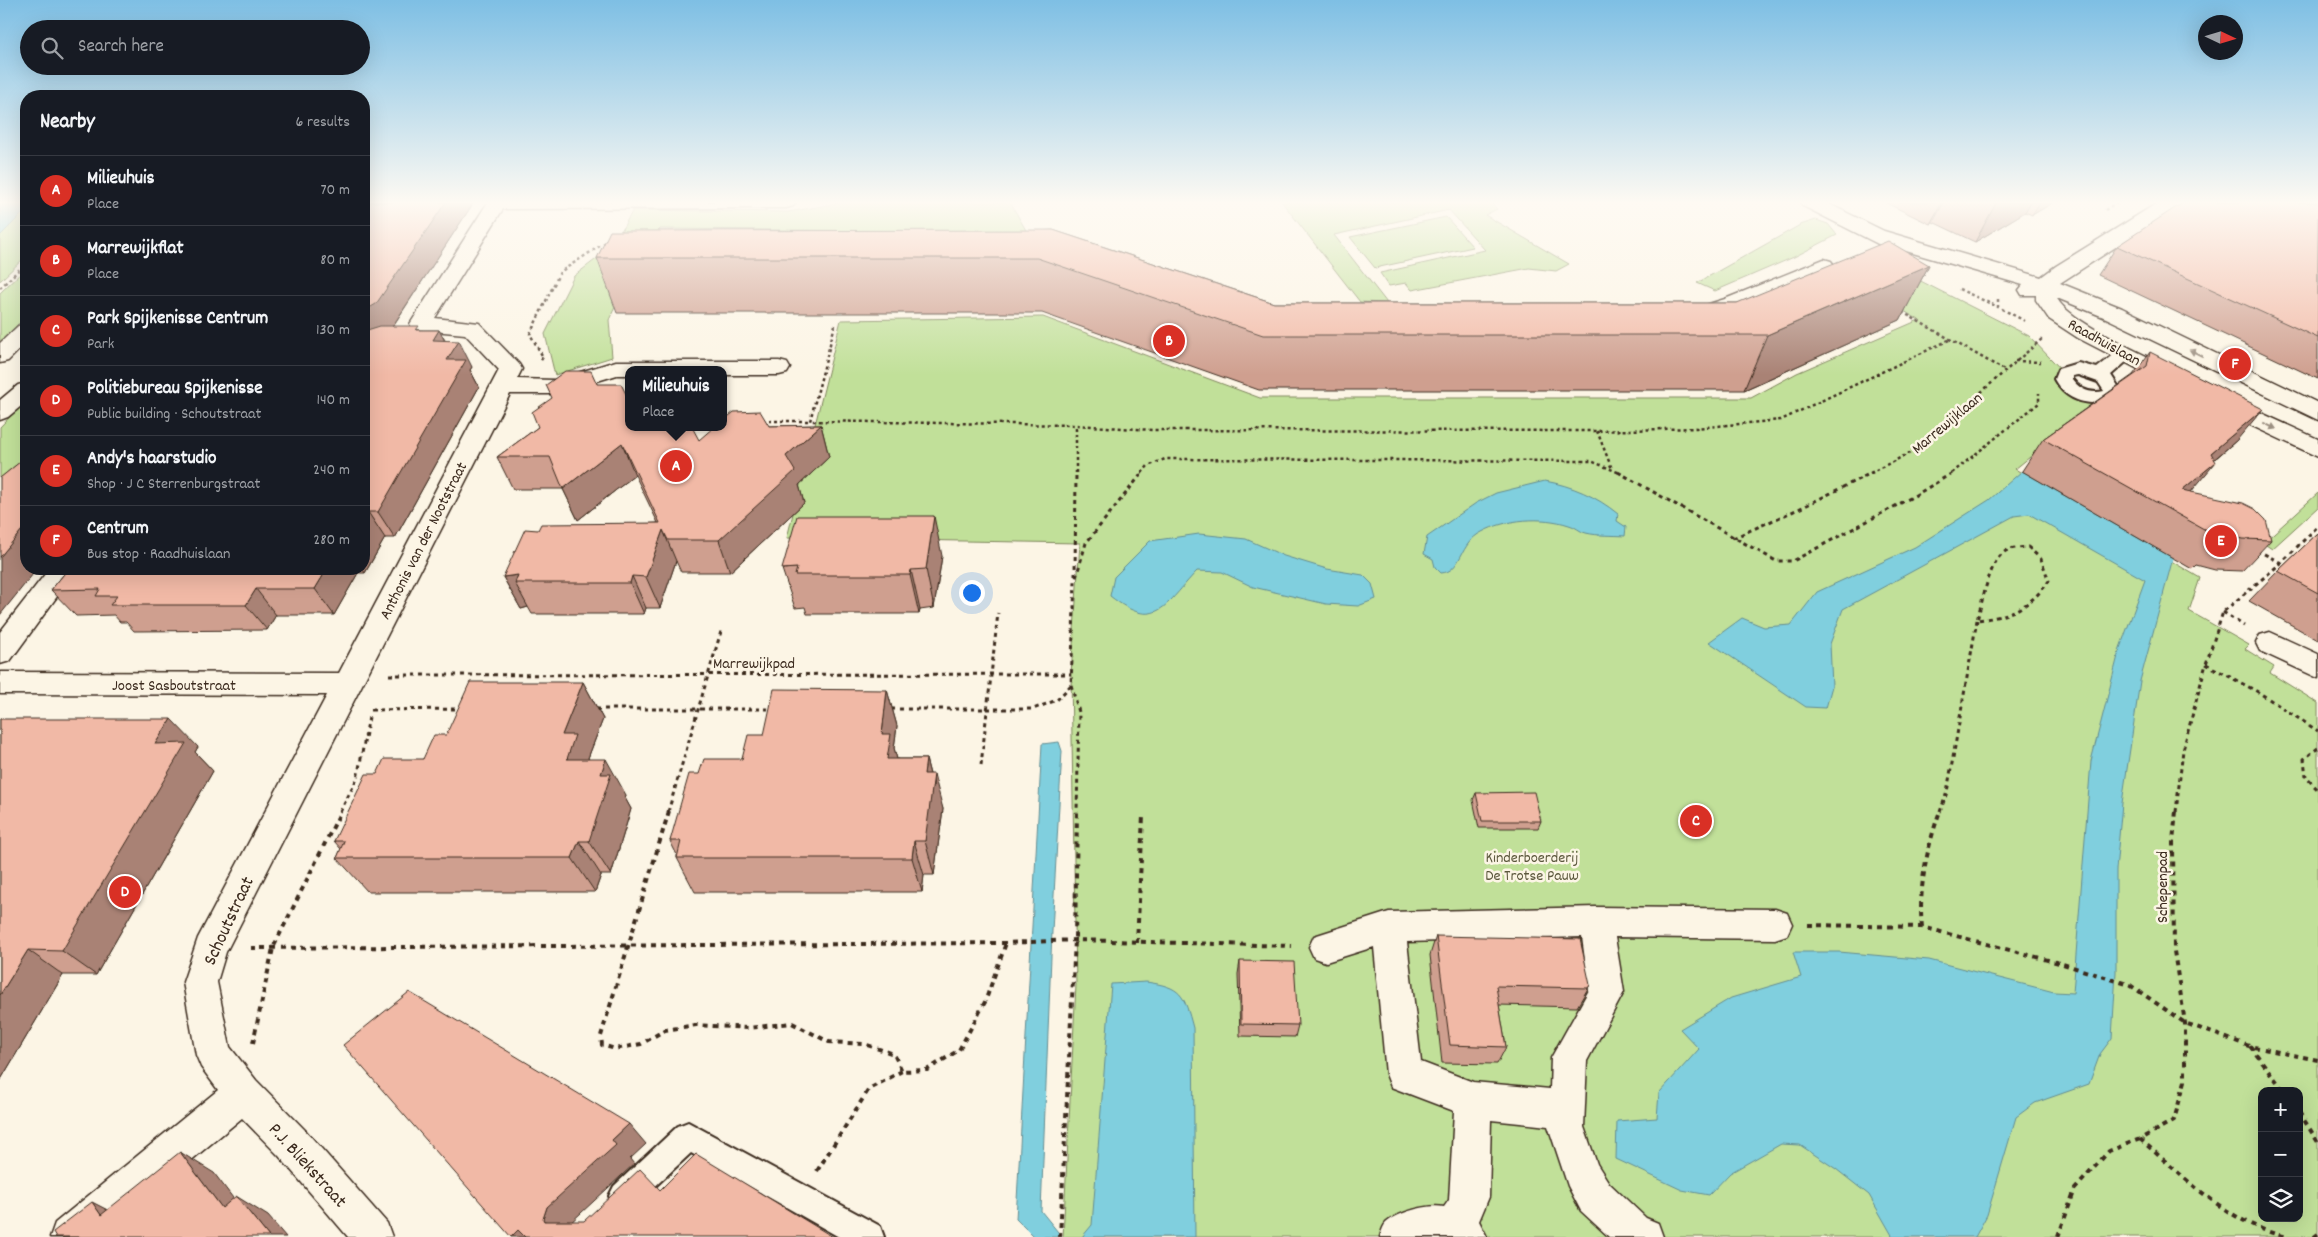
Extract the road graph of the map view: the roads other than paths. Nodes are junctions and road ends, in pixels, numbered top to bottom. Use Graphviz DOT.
graph roads {
  1 [pos="458,260"];
  2 [pos="1925,260"];
  3 [pos="1959,260"];
  4 [pos="2079,260"];
  5 [pos="1824,266"];
  6 [pos="2045,285"];
  7 [pos="1999,289"];
  8 [pos="1684,318"];
  9 [pos="2053,323"];
  10 [pos="20,337"];
  11 [pos="2126,354"];
  12 [pos="0,356"];
  13 [pos="625,368"];
  14 [pos="727,368"];
  15 [pos="779,368"];
  16 [pos="2099,375"];
  17 [pos="513,380"];
  18 [pos="20,395"];
  19 [pos="0,412"];
  20 [pos="2318,412"];
  21 [pos="2318,450"];
  22 [pos="59,575"];
  23 [pos="2270,643"];
  24 [pos="0,653"];
  25 [pos="2318,668"];
  26 [pos="0,683"];
  27 [pos="341,698"];
  28 [pos="1596,922"];
  29 [pos="1775,924"];
  30 [pos="1389,927"];
  31 [pos="1326,947"];
  32 [pos="242,1093"];
  33 [pos="1473,1100"];
  34 [pos="1565,1108"];
  35 [pos="602,1217"];
  36 [pos="1461,1232"];
  37 [pos="1635,1235"];
  38 [pos="70,1237"];
  39 [pos="373,1237"];
  40 [pos="869,1237"];
  41 [pos="1399,1237"];
  1 -- 17 [label="street"];
  2 -- 7 [label="street"];
  3 -- 6 [label="street"];
  4 -- 6 [label="street"];
  5 -- 8 [label="street"];
  6 -- 7 [label="street"];
  6 -- 9 [label="street, Raadhuislaan"];
  20 -- 6 [label="street, Raadhuislaan, one-way"];
  7 -- 9 [label="street"];
  9 -- 11 [label="street, Raadhuislaan"];
  10 -- 12 [label="street"];
  11 -- 16 [label="lane"];
  11 -- 21 [label="street, Raadhuislaan, one-way"];
  13 -- 17 [label="street"];
  14 -- 15 [label="street"];
  17 -- 27 [label="street, Anthonis van der Nootstraat"];
  18 -- 19 [label="street"];
  22 -- 24 [label="street"];
  23 -- 25 [label="street"];
  26 -- 27 [label="street, Joost Sasboutstraat"];
  27 -- 32 [label="street, Schoutstraat"];
  28 -- 29 [label="street"];
  28 -- 30 [label="street"];
  28 -- 34 [label="street"];
  30 -- 31 [label="street"];
  30 -- 33 [label="street"];
  32 -- 38 [label="street"];
  32 -- 39 [label="street, P.J. Bliekstraat"];
  33 -- 34 [label="street"];
  33 -- 36 [label="street"];
  34 -- 37 [label="street"];
  35 -- 40 [label="lane"];
  36 -- 41 [label="street"];
}
